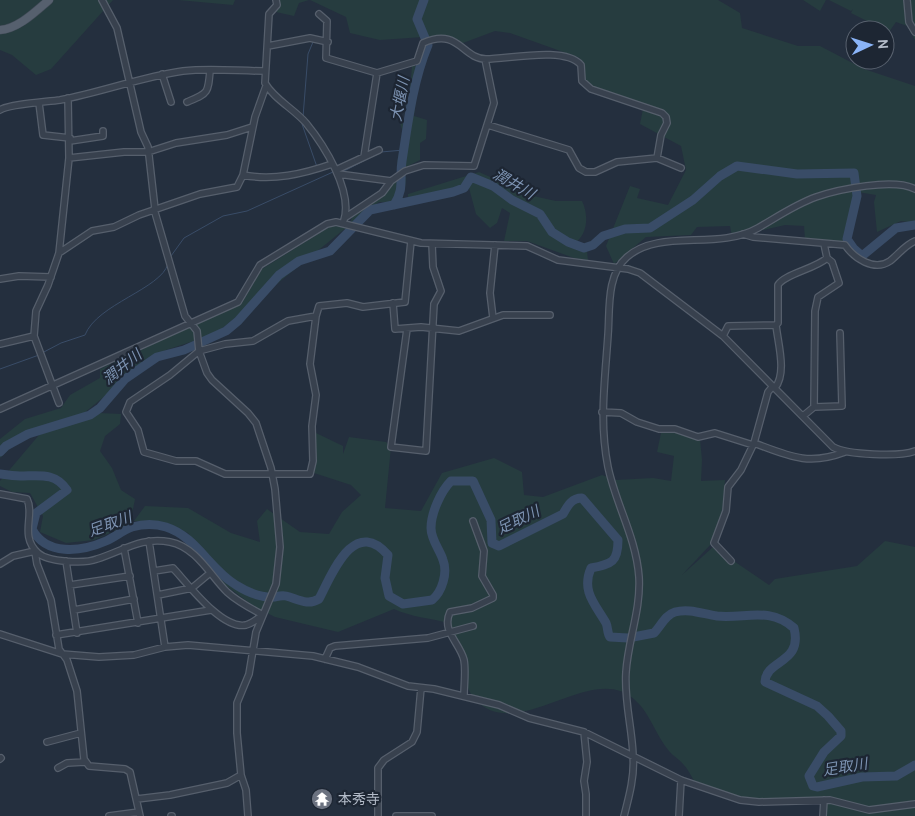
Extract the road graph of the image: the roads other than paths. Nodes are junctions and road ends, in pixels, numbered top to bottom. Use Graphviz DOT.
graph roads {
  1 [pos="49,0"];
  2 [pos="102,0"];
  3 [pos="276,0"];
  4 [pos="907,0"];
  5 [pos="319,14"];
  6 [pos="0,30"];
  7 [pos="915,32"];
  8 [pos="328,42"];
  9 [pos="268,46"];
  10 [pos="485,59"];
  11 [pos="210,71"];
  12 [pos="264,71"];
  13 [pos="377,73"];
  14 [pos="162,74"];
  15 [pos="128,81"];
  16 [pos="266,86"];
  17 [pos="68,98"];
  18 [pos="171,102"];
  19 [pos="186,102"];
  20 [pos="39,103"];
  21 [pos="0,110"];
  22 [pos="488,125"];
  23 [pos="252,127"];
  24 [pos="103,131"];
  25 [pos="70,139"];
  26 [pos="379,150"];
  27 [pos="148,152"];
  28 [pos="364,157"];
  29 [pos="69,158"];
  30 [pos="657,158"];
  31 [pos="332,164"];
  32 [pos="681,168"];
  33 [pos="337,172"];
  34 [pos="242,175"];
  35 [pos="393,179"];
  36 [pos="915,189"];
  37 [pos="154,209"];
  38 [pos="346,222"];
  39 [pos="743,234"];
  40 [pos="410,241"];
  41 [pos="915,241"];
  42 [pos="432,244"];
  43 [pos="824,244"];
  44 [pos="494,245"];
  45 [pos="59,253"];
  46 [pos="827,258"];
  47 [pos="617,267"];
  48 [pos="51,277"];
  49 [pos="0,279"];
  50 [pos="393,303"];
  51 [pos="550,315"];
  52 [pos="316,316"];
  53 [pos="493,318"];
  54 [pos="190,324"];
  55 [pos="776,325"];
  56 [pos="434,328"];
  57 [pos="407,329"];
  58 [pos="840,333"];
  59 [pos="34,336"];
  60 [pos="723,336"];
  61 [pos="0,344"];
  62 [pos="199,350"];
  63 [pos="52,384"];
  64 [pos="774,387"];
  65 [pos="60,403"];
  66 [pos="814,407"];
  67 [pos="0,409"];
  68 [pos="602,412"];
  69 [pos="803,416"];
  70 [pos="753,444"];
  71 [pos="915,451"];
  72 [pos="845,452"];
  73 [pos="272,475"];
  74 [pos="0,494"];
  75 [pos="473,521"];
  76 [pos="149,541"];
  77 [pos="124,548"];
  78 [pos="36,552"];
  79 [pos="66,561"];
  80 [pos="731,561"];
  81 [pos="0,564"];
  82 [pos="154,571"];
  83 [pos="210,573"];
  84 [pos="130,576"];
  85 [pos="70,585"];
  86 [pos="192,588"];
  87 [pos="158,595"];
  88 [pos="134,599"];
  89 [pos="74,610"];
  90 [pos="211,610"];
  91 [pos="262,615"];
  92 [pos="162,620"];
  93 [pos="138,623"];
  94 [pos="472,626"];
  95 [pos="77,633"];
  96 [pos="450,633"];
  97 [pos="0,634"];
  98 [pos="56,635"];
  99 [pos="165,647"];
  100 [pos="252,651"];
  101 [pos="62,654"];
  102 [pos="325,659"];
  103 [pos="421,688"];
  104 [pos="464,696"];
  105 [pos="584,732"];
  106 [pos="82,733"];
  107 [pos="47,742"];
  108 [pos="634,758"];
  109 [pos="85,762"];
  110 [pos="58,768"];
  111 [pos="241,774"];
  112 [pos="681,780"];
  113 [pos="137,799"];
  114 [pos="824,800"];
  115 [pos="915,804"];
  116 [pos="140,814"];
  117 [pos="109,816"];
  118 [pos="248,816"];
  119 [pos="378,816"];
  120 [pos="396,816"];
  121 [pos="432,816"];
  122 [pos="586,816"];
  123 [pos="624,816"];
  124 [pos="679,816"];
  125 [pos="824,816"];
  1 -- 6 [label="main road"];
  2 -- 15 [label="street"];
  3 -- 9 [label="street"];
  4 -- 7 [label="street"];
  5 -- 8 [label="street"];
  8 -- 9 [label="street"];
  8 -- 13 [label="street"];
  9 -- 12 [label="street"];
  10 -- 13 [label="street"];
  10 -- 22 [label="street"];
  10 -- 30 [label="street"];
  11 -- 12 [label="street"];
  11 -- 14 [label="street"];
  11 -- 19 [label="street"];
  12 -- 16 [label="street"];
  13 -- 28 [label="street"];
  14 -- 15 [label="street"];
  14 -- 18 [label="street"];
  15 -- 17 [label="street"];
  15 -- 27 [label="street"];
  16 -- 23 [label="street"];
  16 -- 31 [label="street"];
  17 -- 20 [label="street"];
  17 -- 25 [label="street"];
  20 -- 21 [label="street"];
  20 -- 25 [label="street"];
  22 -- 30 [label="street"];
  22 -- 35 [label="street"];
  23 -- 27 [label="street"];
  23 -- 34 [label="street"];
  24 -- 25 [label="street"];
  25 -- 29 [label="street"];
  26 -- 28 [label="street"];
  27 -- 29 [label="street"];
  27 -- 37 [label="street"];
  28 -- 33 [label="street"];
  29 -- 45 [label="street"];
  30 -- 32 [label="street"];
  31 -- 33 [label="street"];
  31 -- 34 [label="street"];
  33 -- 35 [label="street"];
  33 -- 38 [label="street"];
  34 -- 37 [label="street"];
  35 -- 38 [label="street"];
  36 -- 39 [label="street"];
  37 -- 45 [label="street"];
  37 -- 54 [label="street"];
  38 -- 40 [label="street"];
  38 -- 54 [label="street"];
  39 -- 43 [label="street"];
  39 -- 47 [label="street"];
  40 -- 42 [label="street"];
  40 -- 50 [label="street"];
  41 -- 43 [label="street"];
  42 -- 44 [label="street"];
  42 -- 56 [label="street"];
  43 -- 46 [label="street"];
  44 -- 47 [label="street"];
  44 -- 53 [label="street"];
  45 -- 48 [label="street"];
  46 -- 55 [label="street"];
  46 -- 66 [label="street"];
  47 -- 60 [label="street"];
  47 -- 68 [label="street"];
  48 -- 49 [label="street"];
  48 -- 59 [label="street"];
  50 -- 52 [label="street"];
  50 -- 57 [label="street"];
  51 -- 53 [label="street"];
  52 -- 62 [label="street"];
  52 -- 73 [label="street"];
  53 -- 56 [label="street"];
  54 -- 62 [label="street"];
  54 -- 63 [label="street"];
  55 -- 60 [label="street"];
  55 -- 64 [label="street"];
  56 -- 57 [label="street"];
  56 -- 57 [label="street"];
  58 -- 66 [label="street"];
  59 -- 61 [label="street"];
  59 -- 63 [label="street"];
  60 -- 64 [label="street"];
  62 -- 73 [label="street"];
  62 -- 73 [label="street"];
  63 -- 65 [label="street"];
  63 -- 67 [label="street"];
  64 -- 69 [label="street"];
  64 -- 70 [label="street"];
  66 -- 69 [label="street"];
  68 -- 70 [label="street"];
  68 -- 108 [label="street"];
  69 -- 72 [label="street"];
  70 -- 72 [label="street"];
  70 -- 80 [label="street"];
  71 -- 72 [label="street"];
  73 -- 91 [label="street"];
  74 -- 78 [label="street"];
  75 -- 96 [label="street"];
  76 -- 77 [label="street"];
  76 -- 82 [label="street"];
  76 -- 83 [label="street"];
  77 -- 79 [label="street"];
  77 -- 84 [label="street"];
  78 -- 79 [label="street"];
  78 -- 81 [label="street"];
  78 -- 98 [label="street"];
  79 -- 85 [label="street"];
  82 -- 86 [label="street"];
  82 -- 87 [label="street"];
  83 -- 86 [label="street"];
  83 -- 91 [label="street"];
  84 -- 85 [label="street"];
  84 -- 88 [label="street"];
  85 -- 89 [label="street"];
  86 -- 87 [label="street"];
  86 -- 90 [label="street"];
  87 -- 92 [label="street"];
  88 -- 89 [label="street"];
  88 -- 93 [label="street"];
  89 -- 95 [label="street"];
  90 -- 91 [label="street"];
  90 -- 92 [label="street"];
  91 -- 100 [label="street"];
  92 -- 93 [label="street"];
  92 -- 99 [label="street"];
  93 -- 95 [label="street"];
  94 -- 96 [label="street"];
  95 -- 98 [label="street"];
  96 -- 102 [label="street"];
  96 -- 104 [label="street"];
  97 -- 101 [label="street"];
  98 -- 101 [label="street"];
  99 -- 100 [label="street"];
  99 -- 101 [label="street"];
  100 -- 102 [label="street"];
  100 -- 111 [label="street"];
  101 -- 106 [label="street"];
  102 -- 103 [label="street"];
  103 -- 104 [label="street"];
  103 -- 119 [label="street"];
  104 -- 105 [label="street"];
  105 -- 108 [label="street"];
  105 -- 122 [label="street"];
  106 -- 107 [label="street"];
  106 -- 109 [label="street"];
  108 -- 112 [label="street"];
  108 -- 123 [label="street"];
  109 -- 110 [label="street"];
  109 -- 113 [label="street"];
  111 -- 113 [label="street"];
  111 -- 118 [label="street"];
  112 -- 114 [label="street"];
  112 -- 124 [label="street"];
  113 -- 116 [label="street"];
  114 -- 115 [label="street"];
  114 -- 125 [label="street"];
  116 -- 117 [label="street"];
  120 -- 121 [label="street"];
}
